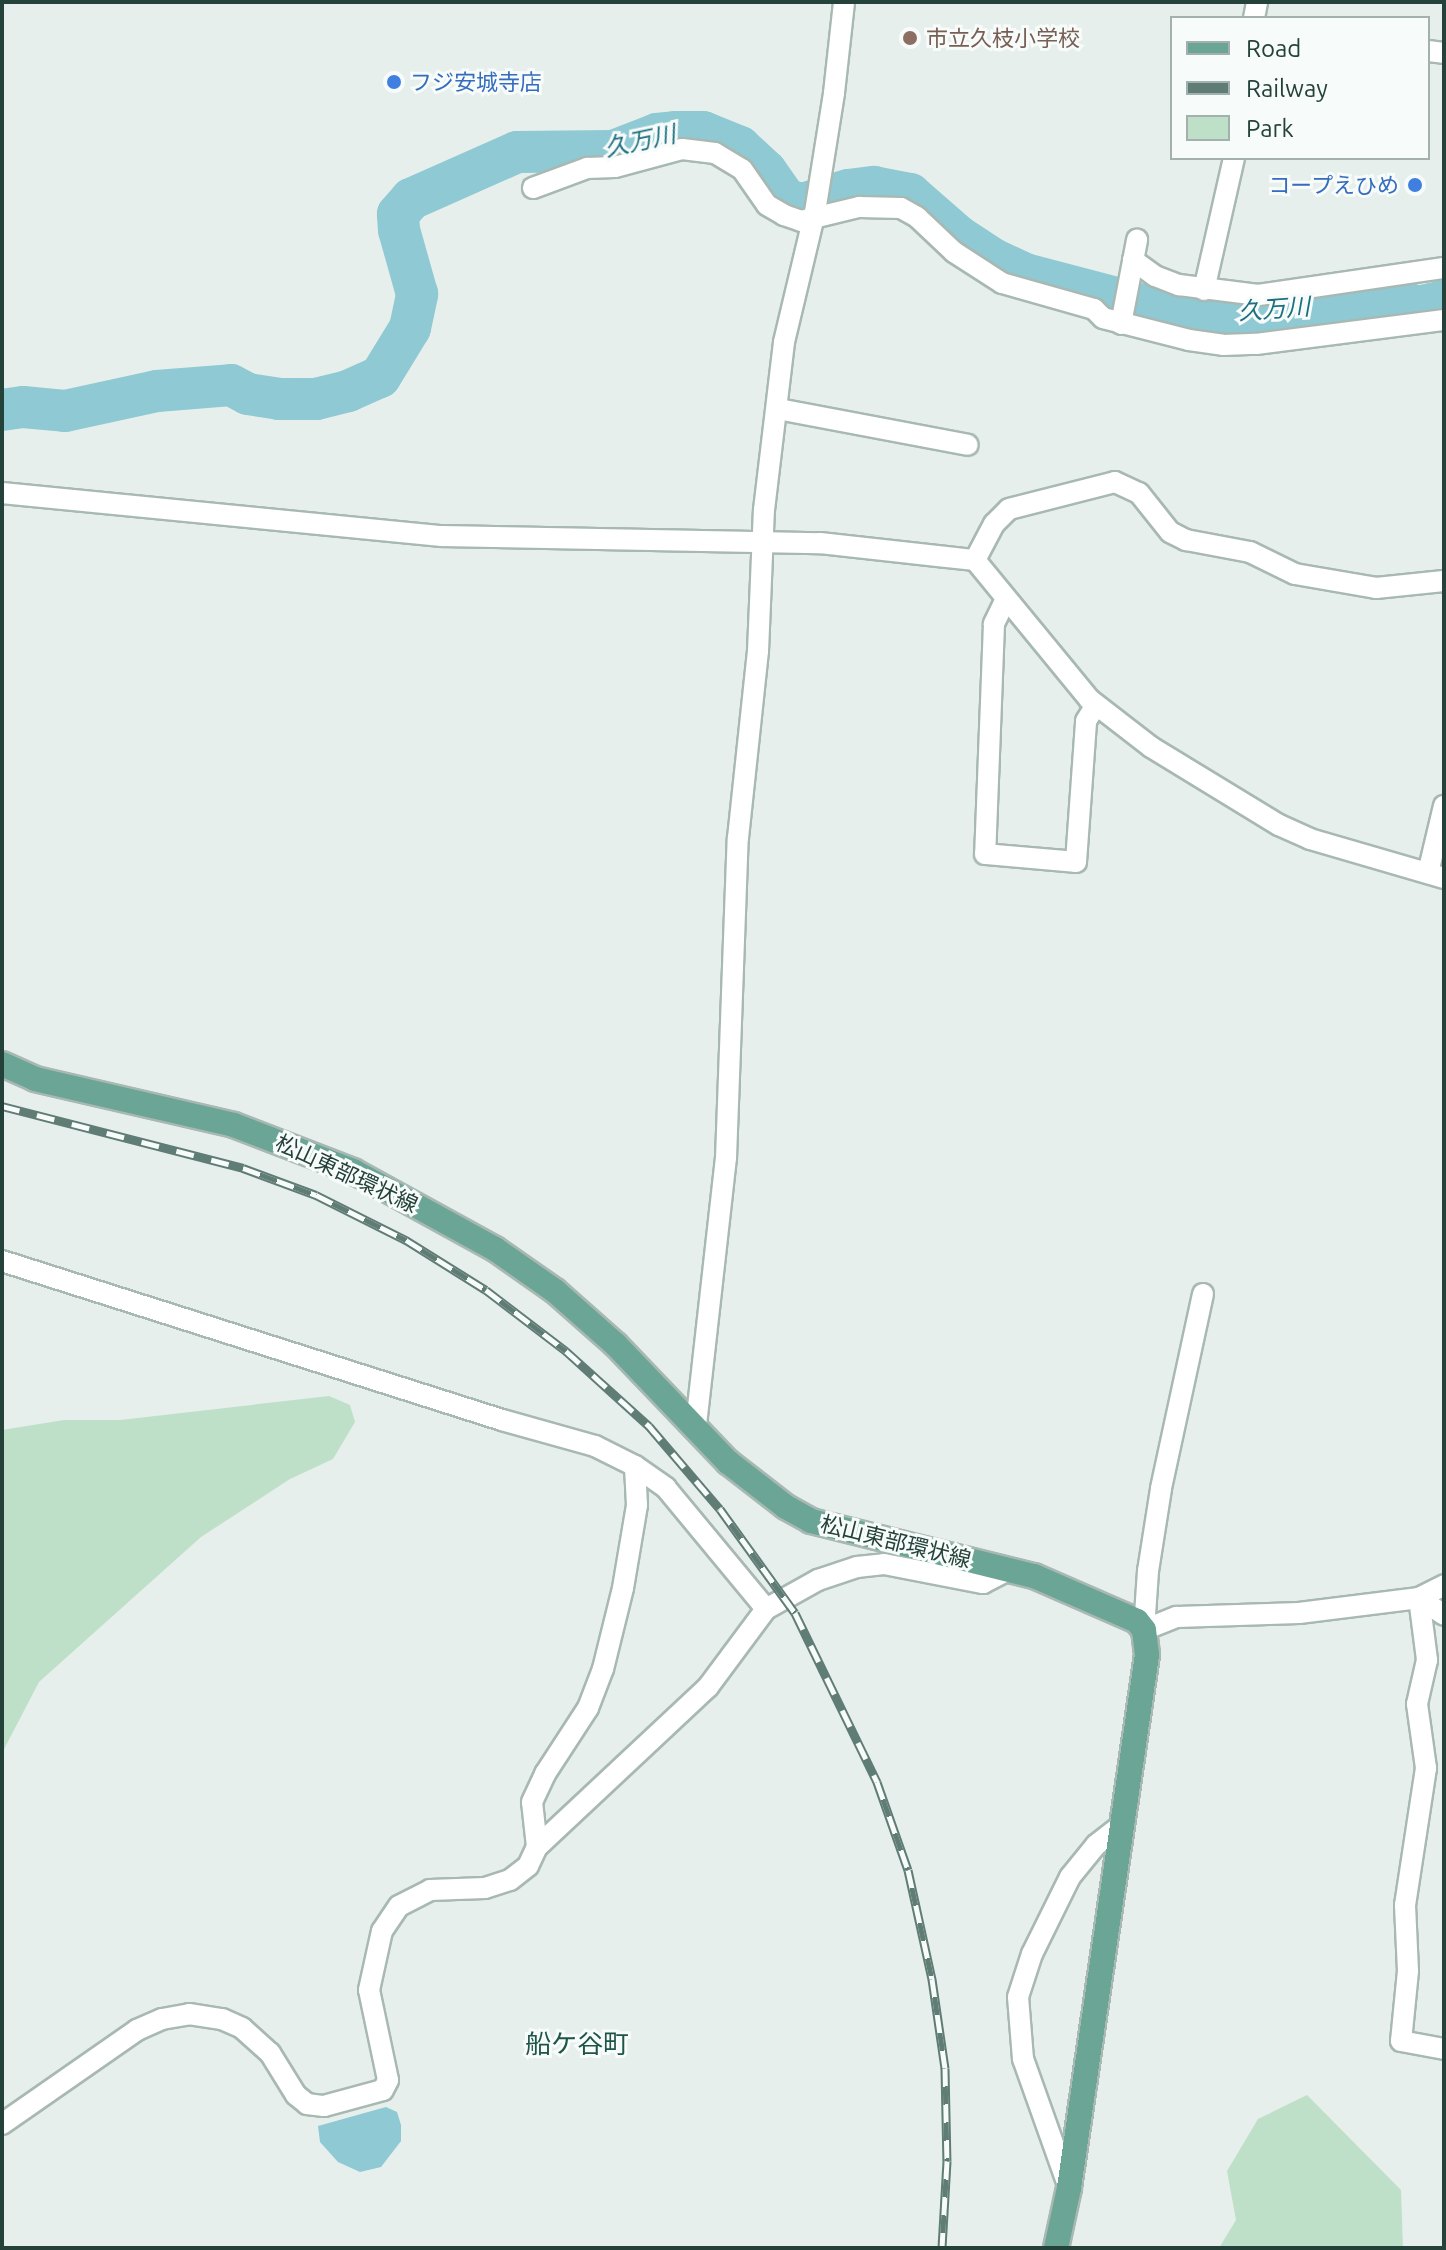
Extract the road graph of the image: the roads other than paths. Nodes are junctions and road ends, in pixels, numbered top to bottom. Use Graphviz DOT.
graph roads {
  1 [pos="844,2"];
  2 [pos="1234,160"];
  3 [pos="533,188"];
  4 [pos="814,216"];
  5 [pos="1444,268"];
  6 [pos="1204,290"];
  7 [pos="1122,320"];
  8 [pos="1444,320"];
  9 [pos="778,409"];
  10 [pos="968,445"];
  11 [pos="2,493"];
  12 [pos="765,541"];
  13 [pos="975,560"];
  14 [pos="1444,581"];
  15 [pos="1006,599"];
  16 [pos="1096,705"];
  17 [pos="1444,806"];
  18 [pos="1436,875"];
  19 [pos="2,1064"];
  20 [pos="2,1261"];
  21 [pos="1203,1294"];
  22 [pos="696,1425"];
  23 [pos="635,1466"];
  24 [pos="1011,1569"];
  25 [pos="1444,1585"];
  26 [pos="1419,1598"];
  27 [pos="766,1609"];
  28 [pos="1444,1615"];
  29 [pos="1144,1630"];
  30 [pos="1119,1827"];
  31 [pos="537,1847"];
  32 [pos="1444,2049"];
  33 [pos="2,2124"];
  34 [pos="1069,2188"];
  35 [pos="1056,2248"];
  1 -- 4 [label="street"];
  2 -- 6 [label="street"];
  3 -- 4 [label="street"];
  4 -- 7 [label="street"];
  4 -- 9 [label="street"];
  5 -- 6 [label="street"];
  6 -- 7 [label="street"];
  7 -- 8 [label="street"];
  9 -- 10 [label="street"];
  9 -- 12 [label="street"];
  11 -- 12 [label="street"];
  12 -- 13 [label="street"];
  12 -- 22 [label="street"];
  13 -- 14 [label="street"];
  13 -- 15 [label="street"];
  15 -- 16 [label="street"];
  15 -- 16 [label="street"];
  16 -- 18 [label="street"];
  17 -- 18 [label="street"];
  19 -- 22 [label="main road, 松山東部環状線"];
  20 -- 23 [label="street"];
  21 -- 29 [label="street"];
  22 -- 24 [label="main road, 松山東部環状線"];
  23 -- 27 [label="street"];
  23 -- 31 [label="street"];
  24 -- 27 [label="street"];
  24 -- 29 [label="main road, 松山東部環状線"];
  25 -- 26 [label="street"];
  26 -- 28 [label="street"];
  26 -- 29 [label="street"];
  26 -- 32 [label="street"];
  27 -- 31 [label="street"];
  29 -- 30 [label="main road"];
  30 -- 34 [label="main road"];
  30 -- 34 [label="street"];
  31 -- 33 [label="street"];
  34 -- 35 [label="main road"];
}
